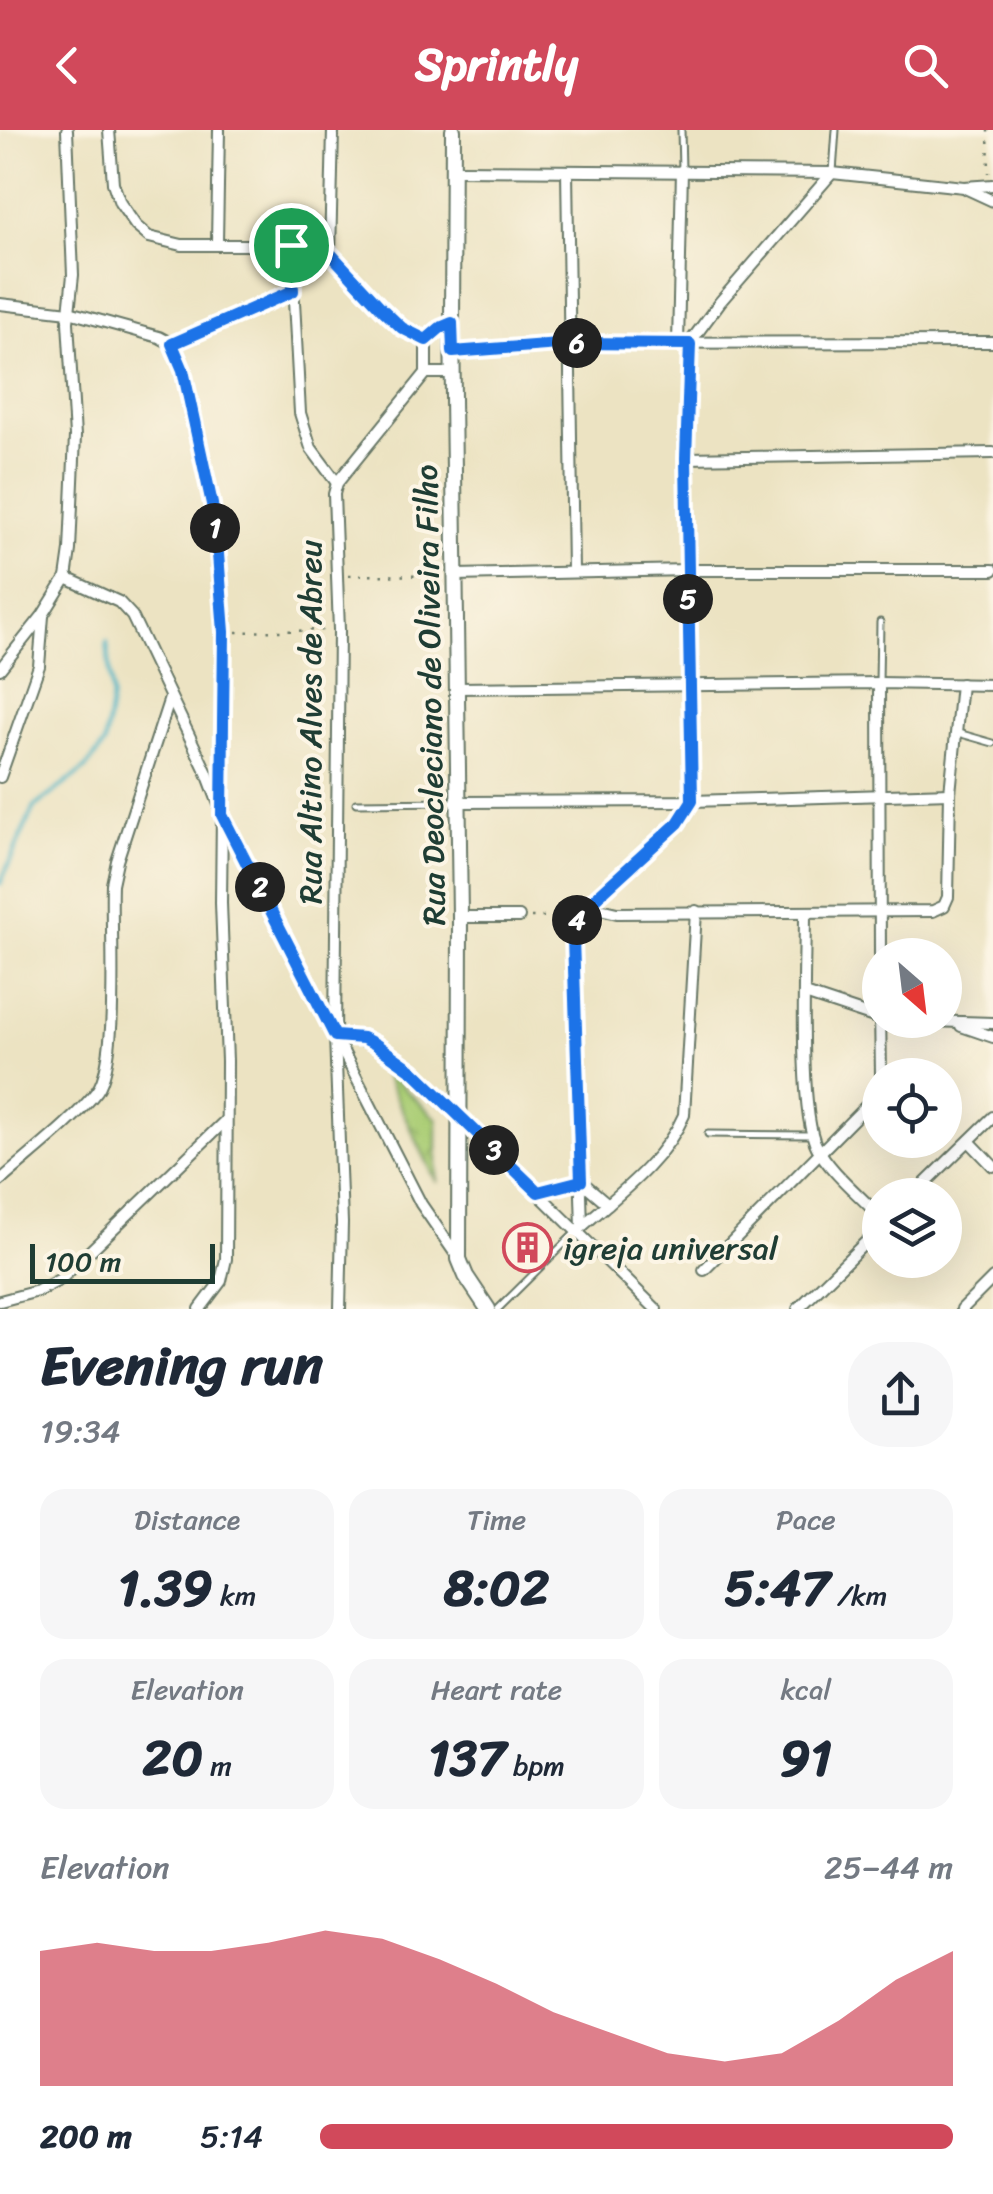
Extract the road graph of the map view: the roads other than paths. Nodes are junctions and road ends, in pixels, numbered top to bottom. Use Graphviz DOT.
graph roads {
  1 [pos="67,130"];
  2 [pos="110,130"];
  3 [pos="218,130"];
  4 [pos="334,130"];
  5 [pos="454,130"];
  6 [pos="682,130"];
  7 [pos="836,130"];
  8 [pos="454,170"];
  9 [pos="682,170"];
  10 [pos="567,171"];
  11 [pos="832,173"];
  12 [pos="991,185"];
  13 [pos="964,187"];
  14 [pos="993,202"];
  15 [pos="217,242"];
  16 [pos="291,245"];
  17 [pos="330,253"];
  18 [pos="0,304"];
  19 [pos="68,312"];
  20 [pos="452,323"];
  21 [pos="426,340"];
  22 [pos="993,342"];
  23 [pos="572,343"];
  24 [pos="684,344"];
  25 [pos="453,352"];
  26 [pos="453,373"];
  27 [pos="426,374"];
  28 [pos="993,453"];
  29 [pos="686,458"];
  30 [pos="337,483"];
  31 [pos="687,570"];
  32 [pos="993,570"];
  33 [pos="573,571"];
  34 [pos="457,575"];
  35 [pos="66,578"];
  36 [pos="43,615"];
  37 [pos="880,622"];
  38 [pos="0,669"];
  39 [pos="880,683"];
  40 [pos="960,684"];
  41 [pos="993,685"];
  42 [pos="458,688"];
  43 [pos="689,688"];
  44 [pos="171,697"];
  45 [pos="958,733"];
  46 [pos="993,743"];
  47 [pos="0,776"];
  48 [pos="950,794"];
  49 [pos="879,797"];
  50 [pos="692,801"];
  51 [pos="458,802"];
  52 [pos="356,804"];
  53 [pos="222,815"];
  54 [pos="587,906"];
  55 [pos="696,912"];
  56 [pos="880,913"];
  57 [pos="805,914"];
  58 [pos="519,917"];
  59 [pos="460,918"];
  60 [pos="880,938"];
  61 [pos="805,994"];
  62 [pos="862,1011"];
  63 [pos="962,1023"];
  64 [pos="993,1023"];
  65 [pos="962,1026"];
  66 [pos="335,1036"];
  67 [pos="993,1037"];
  68 [pos="862,1110"];
  69 [pos="460,1117"];
  70 [pos="993,1118"];
  71 [pos="225,1122"];
  72 [pos="708,1134"];
  73 [pos="811,1135"];
  74 [pos="970,1140"];
  75 [pos="819,1152"];
  76 [pos="993,1166"];
  77 [pos="931,1178"];
  78 [pos="0,1181"];
  79 [pos="581,1181"];
  80 [pos="538,1192"];
  81 [pos="862,1198"];
  82 [pos="608,1204"];
  83 [pos="579,1229"];
  84 [pos="862,1247"];
  85 [pos="459,1259"];
  86 [pos="704,1270"];
  87 [pos="993,1278"];
  88 [pos="0,1301"];
  89 [pos="806,1306"];
  90 [pos="200,1309"];
  91 [pos="340,1309"];
  92 [pos="488,1309"];
  93 [pos="498,1309"];
  94 [pos="656,1309"];
  95 [pos="962,1309"];
  1 -- 19 [label="street"];
  2 -- 15 [label="street"];
  3 -- 15 [label="street"];
  4 -- 17 [label="street"];
  5 -- 8 [label="street, Rua Deocleciano de Oliveira Filho"];
  6 -- 9 [label="lane"];
  7 -- 11 [label="lane"];
  8 -- 10 [label="street"];
  8 -- 20 [label="street, Rua Deocleciano de Oliveira Filho"];
  9 -- 10 [label="street"];
  9 -- 11 [label="street"];
  9 -- 24 [label="street"];
  10 -- 23 [label="street"];
  11 -- 13 [label="street"];
  11 -- 24 [label="street"];
  12 -- 13 [label="street"];
  13 -- 14 [label="street"];
  15 -- 16 [label="street"];
  16 -- 17 [label="street"];
  16 -- 30 [label="street"];
  17 -- 21 [label="street"];
  18 -- 19 [label="street"];
  19 -- 35 [label="street"];
  19 -- 53 [label="street"];
  20 -- 21 [label="street"];
  20 -- 25 [label="street, Rua Deocleciano de Oliveira Filho"];
  21 -- 27 [label="street"];
  22 -- 24 [label="street"];
  23 -- 24 [label="street"];
  23 -- 25 [label="street"];
  23 -- 33 [label="street"];
  24 -- 29 [label="street"];
  25 -- 26 [label="street, Rua Deocleciano de Oliveira Filho"];
  26 -- 27 [label="street"];
  26 -- 34 [label="street, Rua Deocleciano de Oliveira Filho"];
  27 -- 30 [label="street"];
  28 -- 29 [label="street"];
  29 -- 31 [label="street"];
  30 -- 66 [label="street, Rua Altino Alves de Abreu"];
  31 -- 32 [label="street"];
  31 -- 33 [label="street"];
  31 -- 43 [label="street"];
  33 -- 34 [label="street"];
  34 -- 42 [label="street, Rua Deocleciano de Oliveira Filho"];
  35 -- 36 [label="street"];
  35 -- 44 [label="street"];
  36 -- 38 [label="street"];
  36 -- 47 [label="street"];
  37 -- 39 [label="lane"];
  39 -- 40 [label="street"];
  39 -- 43 [label="street"];
  39 -- 49 [label="street"];
  40 -- 41 [label="street"];
  40 -- 45 [label="street"];
  42 -- 43 [label="street"];
  42 -- 51 [label="street, Rua Deocleciano de Oliveira Filho"];
  43 -- 50 [label="street"];
  44 -- 53 [label="street"];
  44 -- 78 [label="street"];
  45 -- 46 [label="lane"];
  45 -- 48 [label="street"];
  48 -- 49 [label="street"];
  48 -- 56 [label="street"];
  49 -- 50 [label="street"];
  49 -- 56 [label="street"];
  50 -- 51 [label="street"];
  50 -- 54 [label="street"];
  51 -- 52 [label="lane"];
  51 -- 59 [label="street, Rua Deocleciano de Oliveira Filho"];
  53 -- 66 [label="street"];
  53 -- 71 [label="street"];
  54 -- 55 [label="street"];
  54 -- 79 [label="street"];
  55 -- 57 [label="street"];
  55 -- 82 [label="street"];
  56 -- 57 [label="street"];
  56 -- 60 [label="street"];
  57 -- 61 [label="street"];
  58 -- 59 [label="street"];
  59 -- 69 [label="street, Rua Deocleciano de Oliveira Filho"];
  61 -- 62 [label="street"];
  61 -- 73 [label="street"];
  63 -- 64 [label="street"];
  65 -- 67 [label="street"];
  66 -- 69 [label="street"];
  66 -- 85 [label="street"];
  66 -- 91 [label="street, Rua Altino Alves de Abreu"];
  68 -- 75 [label="street"];
  69 -- 80 [label="street"];
  69 -- 85 [label="street, Rua Deocleciano de Oliveira Filho"];
  70 -- 74 [label="street"];
  71 -- 88 [label="street"];
  71 -- 90 [label="street"];
  72 -- 73 [label="lane"];
  73 -- 75 [label="street"];
  74 -- 76 [label="street"];
  74 -- 77 [label="street"];
  75 -- 81 [label="street"];
  75 -- 86 [label="street"];
  79 -- 80 [label="street"];
  79 -- 82 [label="street"];
  79 -- 83 [label="street"];
  80 -- 83 [label="street"];
  82 -- 83 [label="street"];
  83 -- 93 [label="lane"];
  83 -- 94 [label="street"];
  84 -- 89 [label="street"];
  85 -- 92 [label="street"];
  87 -- 95 [label="street"];
}
